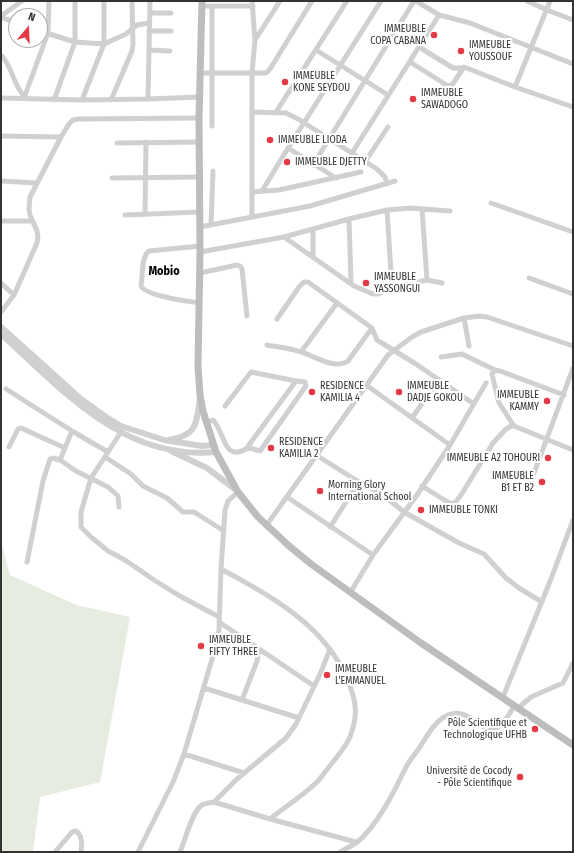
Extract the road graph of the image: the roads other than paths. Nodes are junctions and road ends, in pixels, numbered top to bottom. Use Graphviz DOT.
graph roads {
  1 [pos="22,1"];
  2 [pos="75,1"];
  3 [pos="104,1"];
  4 [pos="132,1"];
  5 [pos="150,1"];
  6 [pos="280,1"];
  7 [pos="312,1"];
  8 [pos="347,1"];
  9 [pos="382,1"];
  10 [pos="415,1"];
  11 [pos="527,1"];
  12 [pos="550,1"];
  13 [pos="252,3"];
  14 [pos="202,4"];
  15 [pos="212,6"];
  16 [pos="546,10"];
  17 [pos="150,13"];
  18 [pos="171,13"];
  19 [pos="439,15"];
  20 [pos="1,16"];
  21 [pos="573,20"];
  22 [pos="150,23"];
  23 [pos="132,29"];
  24 [pos="149,31"];
  25 [pos="171,31"];
  26 [pos="48,33"];
  27 [pos="255,40"];
  28 [pos="75,42"];
  29 [pos="104,44"];
  30 [pos="419,46"];
  31 [pos="43,48"];
  32 [pos="531,48"];
  33 [pos="149,50"];
  34 [pos="316,50"];
  35 [pos="170,52"];
  36 [pos="1,56"];
  37 [pos="410,62"];
  38 [pos="573,64"];
  39 [pos="341,65"];
  40 [pos="463,68"];
  41 [pos="201,73"];
  42 [pos="212,73"];
  43 [pos="252,73"];
  44 [pos="365,81"];
  45 [pos="515,87"];
  46 [pos="388,95"];
  47 [pos="200,97"];
  48 [pos="1,98"];
  49 [pos="25,98"];
  50 [pos="148,99"];
  51 [pos="54,100"];
  52 [pos="82,100"];
  53 [pos="111,100"];
  54 [pos="573,107"];
  55 [pos="252,112"];
  56 [pos="276,112"];
  57 [pos="199,118"];
  58 [pos="304,124"];
  59 [pos="212,126"];
  60 [pos="388,127"];
  61 [pos="1,136"];
  62 [pos="61,137"];
  63 [pos="328,139"];
  64 [pos="146,142"];
  65 [pos="200,142"];
  66 [pos="117,143"];
  67 [pos="288,148"];
  68 [pos="352,153"];
  69 [pos="365,162"];
  70 [pos="313,165"];
  71 [pos="213,170"];
  72 [pos="361,172"];
  73 [pos="200,177"];
  74 [pos="112,178"];
  75 [pos="145,178"];
  76 [pos="336,178"];
  77 [pos="1,181"];
  78 [pos="395,181"];
  79 [pos="37,183"];
  80 [pos="387,183"];
  81 [pos="262,191"];
  82 [pos="252,192"];
  83 [pos="492,203"];
  84 [pos="422,209"];
  85 [pos="388,210"];
  86 [pos="450,211"];
  87 [pos="200,212"];
  88 [pos="145,214"];
  89 [pos="125,215"];
  90 [pos="252,217"];
  91 [pos="349,219"];
  92 [pos="1,221"];
  93 [pos="32,221"];
  94 [pos="210,225"];
  95 [pos="200,227"];
  96 [pos="313,229"];
  97 [pos="573,232"];
  98 [pos="284,237"];
  99 [pos="200,249"];
  100 [pos="313,257"];
  101 [pos="200,273"];
  102 [pos="529,278"];
  103 [pos="427,280"];
  104 [pos="1,283"];
  105 [pos="351,283"];
  106 [pos="442,283"];
  107 [pos="392,288"];
  108 [pos="573,294"];
  109 [pos="14,295"];
  110 [pos="199,303"];
  111 [pos="337,303"];
  112 [pos="1,312"];
  113 [pos="247,316"];
  114 [pos="464,318"];
  115 [pos="277,319"];
  116 [pos="1,327"];
  117 [pos="372,328"];
  118 [pos="1,334"];
  119 [pos="267,344"];
  120 [pos="469,346"];
  121 [pos="573,346"];
  122 [pos="394,350"];
  123 [pos="301,352"];
  124 [pos="441,357"];
  125 [pos="573,368"];
  126 [pos="495,370"];
  127 [pos="438,380"];
  128 [pos="296,381"];
  129 [pos="486,383"];
  130 [pos="366,385"];
  131 [pos="6,389"];
  132 [pos="200,395"];
  133 [pos="564,395"];
  134 [pos="474,404"];
  135 [pos="224,406"];
  136 [pos="412,418"];
  137 [pos="206,423"];
  138 [pos="513,425"];
  139 [pos="72,431"];
  140 [pos="121,432"];
  141 [pos="164,440"];
  142 [pos="546,440"];
  143 [pos="450,445"];
  144 [pos="9,447"];
  145 [pos="65,448"];
  146 [pos="162,448"];
  147 [pos="215,448"];
  148 [pos="246,449"];
  149 [pos="573,450"];
  150 [pos="107,455"];
  151 [pos="316,455"];
  152 [pos="60,460"];
  153 [pos="90,478"];
  154 [pos="359,482"];
  155 [pos="530,484"];
  156 [pos="422,486"];
  157 [pos="238,492"];
  158 [pos="287,497"];
  159 [pos="119,507"];
  160 [pos="404,512"];
  161 [pos="573,520"];
  162 [pos="266,526"];
  163 [pos="330,527"];
  164 [pos="224,531"];
  165 [pos="373,555"];
  166 [pos="27,562"];
  167 [pos="221,569"];
  168 [pos="350,593"];
  169 [pos="542,602"];
  170 [pos="219,619"];
  171 [pos="259,649"];
  172 [pos="330,649"];
  173 [pos="573,663"];
  174 [pos="314,686"];
  175 [pos="204,688"];
  176 [pos="503,697"];
  177 [pos="242,700"];
  178 [pos="516,706"];
  179 [pos="299,718"];
  180 [pos="573,745"];
  181 [pos="184,754"];
  182 [pos="244,773"];
  183 [pos="214,802"];
  184 [pos="270,819"];
  185 [pos="356,842"];
  186 [pos="56,852"];
  187 [pos="81,852"];
  188 [pos="138,852"];
  189 [pos="180,852"];
  190 [pos="340,852"];
  1 -- 20 [label="street"];
  2 -- 28 [label="street"];
  3 -- 29 [label="street"];
  4 -- 23 [label="street"];
  5 -- 17 [label="street"];
  6 -- 27 [label="street"];
  7 -- 43 [label="street"];
  8 -- 34 [label="street"];
  9 -- 39 [label="street"];
  10 -- 19 [label="street"];
  10 -- 44 [label="street"];
  11 -- 16 [label="street"];
  12 -- 16 [label="street"];
  13 -- 15 [label="street"];
  13 -- 27 [label="street"];
  14 -- 15 [label="street"];
  14 -- 41 [label="main road"];
  15 -- 42 [label="street"];
  16 -- 21 [label="street"];
  16 -- 32 [label="street"];
  17 -- 18 [label="street"];
  17 -- 22 [label="street"];
  19 -- 30 [label="street"];
  19 -- 32 [label="street"];
  22 -- 23 [label="street"];
  22 -- 24 [label="street"];
  23 -- 29 [label="street"];
  23 -- 53 [label="street"];
  24 -- 25 [label="street"];
  24 -- 33 [label="street"];
  26 -- 28 [label="street"];
  27 -- 43 [label="street"];
  28 -- 29 [label="street"];
  28 -- 51 [label="street"];
  29 -- 52 [label="street"];
  30 -- 37 [label="street"];
  30 -- 40 [label="street"];
  31 -- 49 [label="street"];
  32 -- 38 [label="street"];
  32 -- 45 [label="street"];
  33 -- 35 [label="street"];
  33 -- 50 [label="street"];
  34 -- 39 [label="street"];
  34 -- 56 [label="street"];
  36 -- 49 [label="street"];
  37 -- 40 [label="street"];
  37 -- 46 [label="street"];
  39 -- 44 [label="street"];
  39 -- 58 [label="street"];
  40 -- 45 [label="street"];
  41 -- 42 [label="street"];
  41 -- 47 [label="main road"];
  42 -- 43 [label="street"];
  42 -- 59 [label="street"];
  43 -- 55 [label="street"];
  44 -- 46 [label="street"];
  44 -- 63 [label="street"];
  45 -- 54 [label="street"];
  46 -- 68 [label="street"];
  47 -- 50 [label="street"];
  47 -- 57 [label="main road"];
  48 -- 49 [label="street"];
  49 -- 51 [label="street"];
  50 -- 53 [label="street"];
  51 -- 52 [label="street"];
  52 -- 53 [label="street"];
  55 -- 56 [label="street"];
  55 -- 82 [label="street"];
  56 -- 58 [label="street"];
  57 -- 62 [label="street"];
  57 -- 65 [label="main road"];
  58 -- 63 [label="street"];
  58 -- 67 [label="street"];
  60 -- 69 [label="street"];
  61 -- 62 [label="street"];
  62 -- 79 [label="street"];
  63 -- 68 [label="street"];
  63 -- 70 [label="street"];
  64 -- 65 [label="street"];
  64 -- 66 [label="street"];
  64 -- 75 [label="street"];
  65 -- 73 [label="main road"];
  67 -- 70 [label="street"];
  67 -- 81 [label="street"];
  68 -- 69 [label="street"];
  69 -- 80 [label="street"];
  70 -- 76 [label="street"];
  71 -- 94 [label="street"];
  72 -- 76 [label="street"];
  73 -- 75 [label="street"];
  73 -- 87 [label="main road"];
  74 -- 75 [label="street"];
  75 -- 88 [label="street"];
  76 -- 81 [label="street"];
  77 -- 79 [label="street"];
  78 -- 80 [label="street"];
  79 -- 93 [label="street"];
  80 -- 90 [label="street"];
  81 -- 82 [label="street"];
  82 -- 90 [label="street"];
  83 -- 97 [label="street"];
  84 -- 85 [label="street"];
  84 -- 86 [label="street"];
  84 -- 103 [label="street"];
  85 -- 91 [label="street"];
  85 -- 107 [label="street"];
  87 -- 88 [label="street"];
  87 -- 95 [label="main road"];
  88 -- 89 [label="street"];
  90 -- 94 [label="street"];
  91 -- 96 [label="street"];
  91 -- 105 [label="street"];
  92 -- 93 [label="street"];
  93 -- 109 [label="street"];
  94 -- 95 [label="street"];
  95 -- 99 [label="main road"];
  96 -- 98 [label="street"];
  96 -- 100 [label="street"];
  98 -- 99 [label="street"];
  98 -- 100 [label="street"];
  99 -- 101 [label="main road"];
  99 -- 110 [label="street"];
  100 -- 105 [label="street"];
  101 -- 110 [label="main road"];
  101 -- 113 [label="street"];
  102 -- 108 [label="street"];
  103 -- 106 [label="street"];
  103 -- 107 [label="street"];
  104 -- 109 [label="street"];
  105 -- 107 [label="street"];
  109 -- 112 [label="street"];
  110 -- 132 [label="main road"];
  111 -- 115 [label="street"];
  111 -- 117 [label="street"];
  111 -- 123 [label="street"];
  114 -- 120 [label="street"];
  114 -- 121 [label="street"];
  114 -- 122 [label="street"];
  116 -- 141 [label="street"];
  117 -- 122 [label="street"];
  117 -- 123 [label="street"];
  118 -- 140 [label="street"];
  119 -- 123 [label="street"];
  122 -- 127 [label="street"];
  122 -- 130 [label="street"];
  124 -- 126 [label="street"];
  125 -- 133 [label="street"];
  126 -- 133 [label="street"];
  126 -- 138 [label="street"];
  127 -- 134 [label="street"];
  127 -- 136 [label="street"];
  128 -- 135 [label="street"];
  128 -- 148 [label="street"];
  128 -- 148 [label="street"];
  129 -- 134 [label="street"];
  130 -- 136 [label="street"];
  130 -- 151 [label="street"];
  131 -- 139 [label="street"];
  132 -- 137 [label="main road"];
  132 -- 141 [label="street"];
  133 -- 142 [label="street"];
  134 -- 143 [label="street"];
  136 -- 143 [label="street"];
  137 -- 147 [label="main road"];
  137 -- 148 [label="street"];
  138 -- 142 [label="street"];
  138 -- 156 [label="street"];
  139 -- 145 [label="street"];
  139 -- 150 [label="street"];
  140 -- 146 [label="street"];
  140 -- 150 [label="street"];
  141 -- 147 [label="street"];
  142 -- 149 [label="street"];
  142 -- 155 [label="street"];
  143 -- 156 [label="street"];
  144 -- 145 [label="street"];
  145 -- 152 [label="street"];
  146 -- 147 [label="street"];
  146 -- 157 [label="street"];
  147 -- 157 [label="main road"];
  150 -- 153 [label="street"];
  150 -- 164 [label="street"];
  151 -- 154 [label="street"];
  151 -- 158 [label="street"];
  152 -- 153 [label="street"];
  152 -- 166 [label="street"];
  153 -- 159 [label="street"];
  153 -- 170 [label="street"];
  154 -- 160 [label="street"];
  154 -- 163 [label="street"];
  156 -- 160 [label="street"];
  157 -- 162 [label="main road"];
  157 -- 164 [label="street"];
  158 -- 162 [label="street"];
  158 -- 163 [label="street"];
  160 -- 165 [label="street"];
  160 -- 169 [label="street"];
  161 -- 169 [label="street"];
  162 -- 168 [label="main road"];
  163 -- 165 [label="street"];
  164 -- 167 [label="street"];
  165 -- 168 [label="street"];
  167 -- 170 [label="street"];
  167 -- 172 [label="street"];
  168 -- 176 [label="main road"];
  169 -- 176 [label="street"];
  170 -- 171 [label="street"];
  170 -- 175 [label="street"];
  171 -- 174 [label="street"];
  171 -- 177 [label="street"];
  172 -- 174 [label="street"];
  172 -- 184 [label="street"];
  173 -- 178 [label="street"];
  174 -- 179 [label="street"];
  175 -- 177 [label="street"];
  175 -- 181 [label="street"];
  176 -- 178 [label="main road"];
  177 -- 179 [label="street"];
  178 -- 180 [label="main road"];
  178 -- 185 [label="street"];
  179 -- 182 [label="street"];
  181 -- 182 [label="street"];
  181 -- 188 [label="street"];
  182 -- 183 [label="street"];
  183 -- 184 [label="street"];
  183 -- 189 [label="street"];
  184 -- 185 [label="street"];
  185 -- 190 [label="street"];
  186 -- 187 [label="street"];
}
